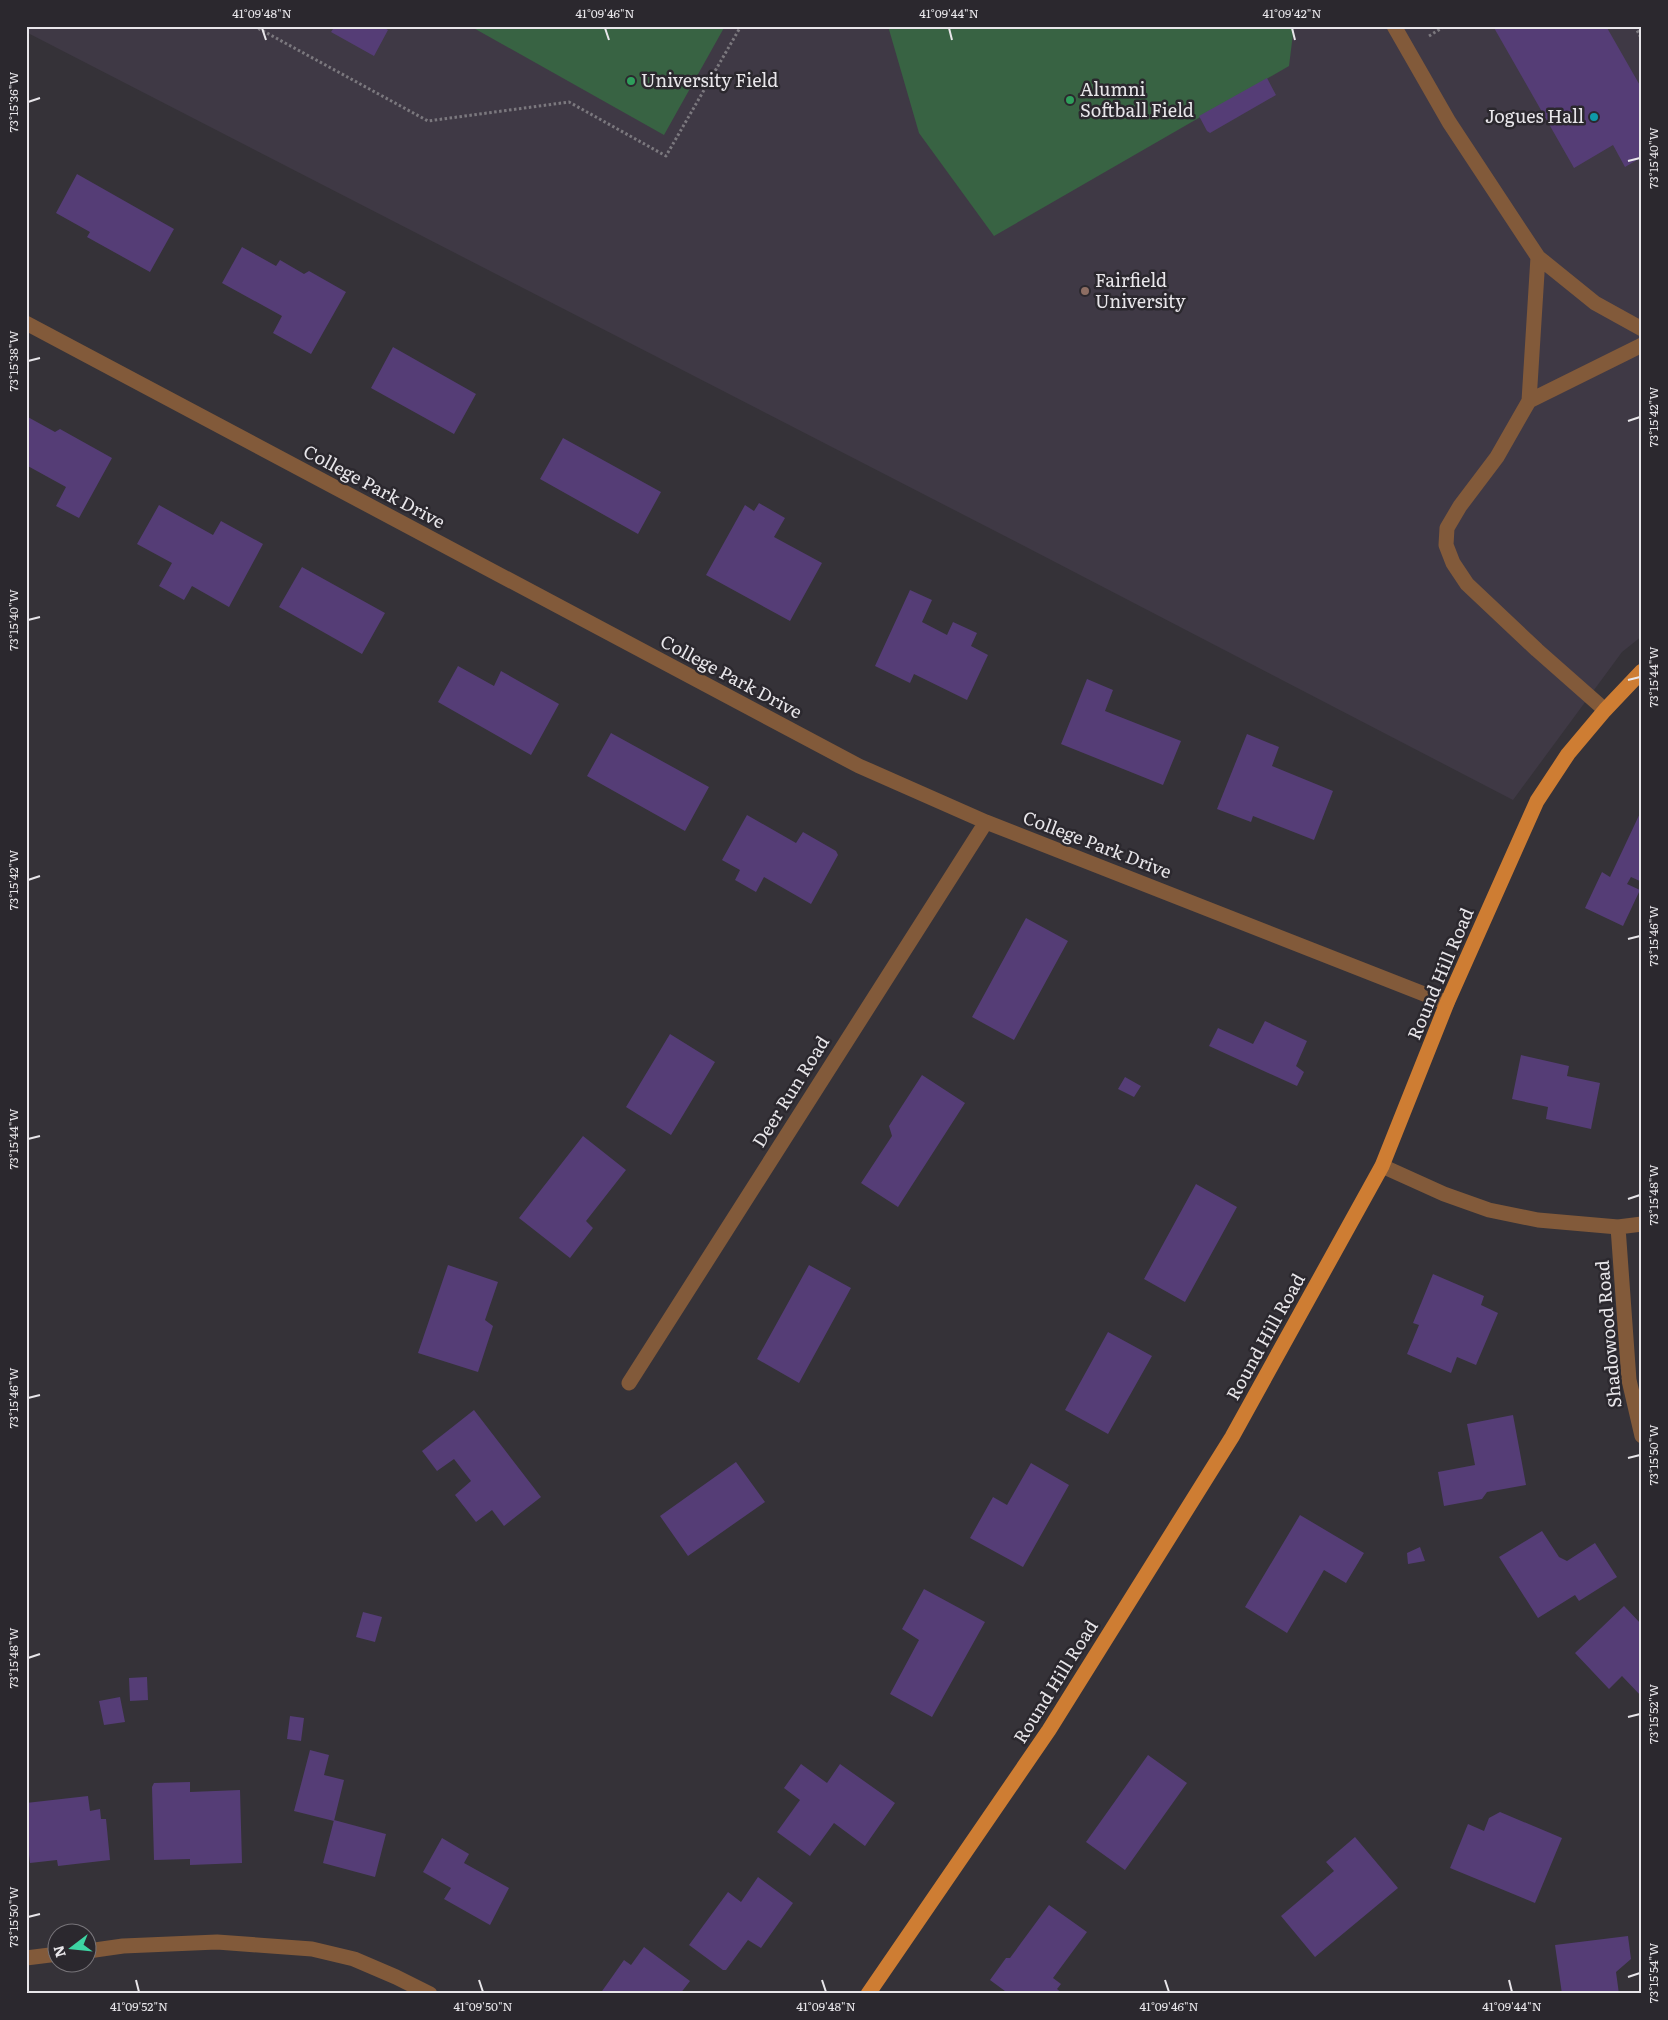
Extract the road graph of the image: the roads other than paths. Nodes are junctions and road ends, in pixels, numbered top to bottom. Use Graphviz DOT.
graph roads {
  1 [pos="1394,26"];
  2 [pos="1538,257"];
  3 [pos="26,323"];
  4 [pos="1642,329"];
  5 [pos="1642,345"];
  6 [pos="1529,401"];
  7 [pos="1642,671"];
  8 [pos="1605,710"];
  9 [pos="986,822"];
  10 [pos="1447,1003"];
  11 [pos="1382,1166"];
  12 [pos="1642,1224"];
  13 [pos="1618,1227"];
  14 [pos="629,1382"];
  15 [pos="1642,1436"];
  16 [pos="98,1949"];
  17 [pos="48,1955"];
  18 [pos="26,1958"];
  19 [pos="430,1994"];
  20 [pos="868,1994"];
  1 -- 2 [label="street"];
  2 -- 4 [label="street"];
  2 -- 6 [label="street"];
  3 -- 9 [label="street, College Park Drive"];
  5 -- 6 [label="street"];
  6 -- 8 [label="street"];
  7 -- 8 [label="main road, Round Hill Road"];
  8 -- 10 [label="main road, Round Hill Road"];
  9 -- 10 [label="street, College Park Drive"];
  9 -- 14 [label="street, Deer Run Road"];
  10 -- 11 [label="main road, Round Hill Road"];
  11 -- 13 [label="street"];
  11 -- 20 [label="main road, Round Hill Road"];
  12 -- 13 [label="street"];
  13 -- 15 [label="street, Shadowood Road"];
  16 -- 19 [label="street"];
  17 -- 18 [label="street"];
}
